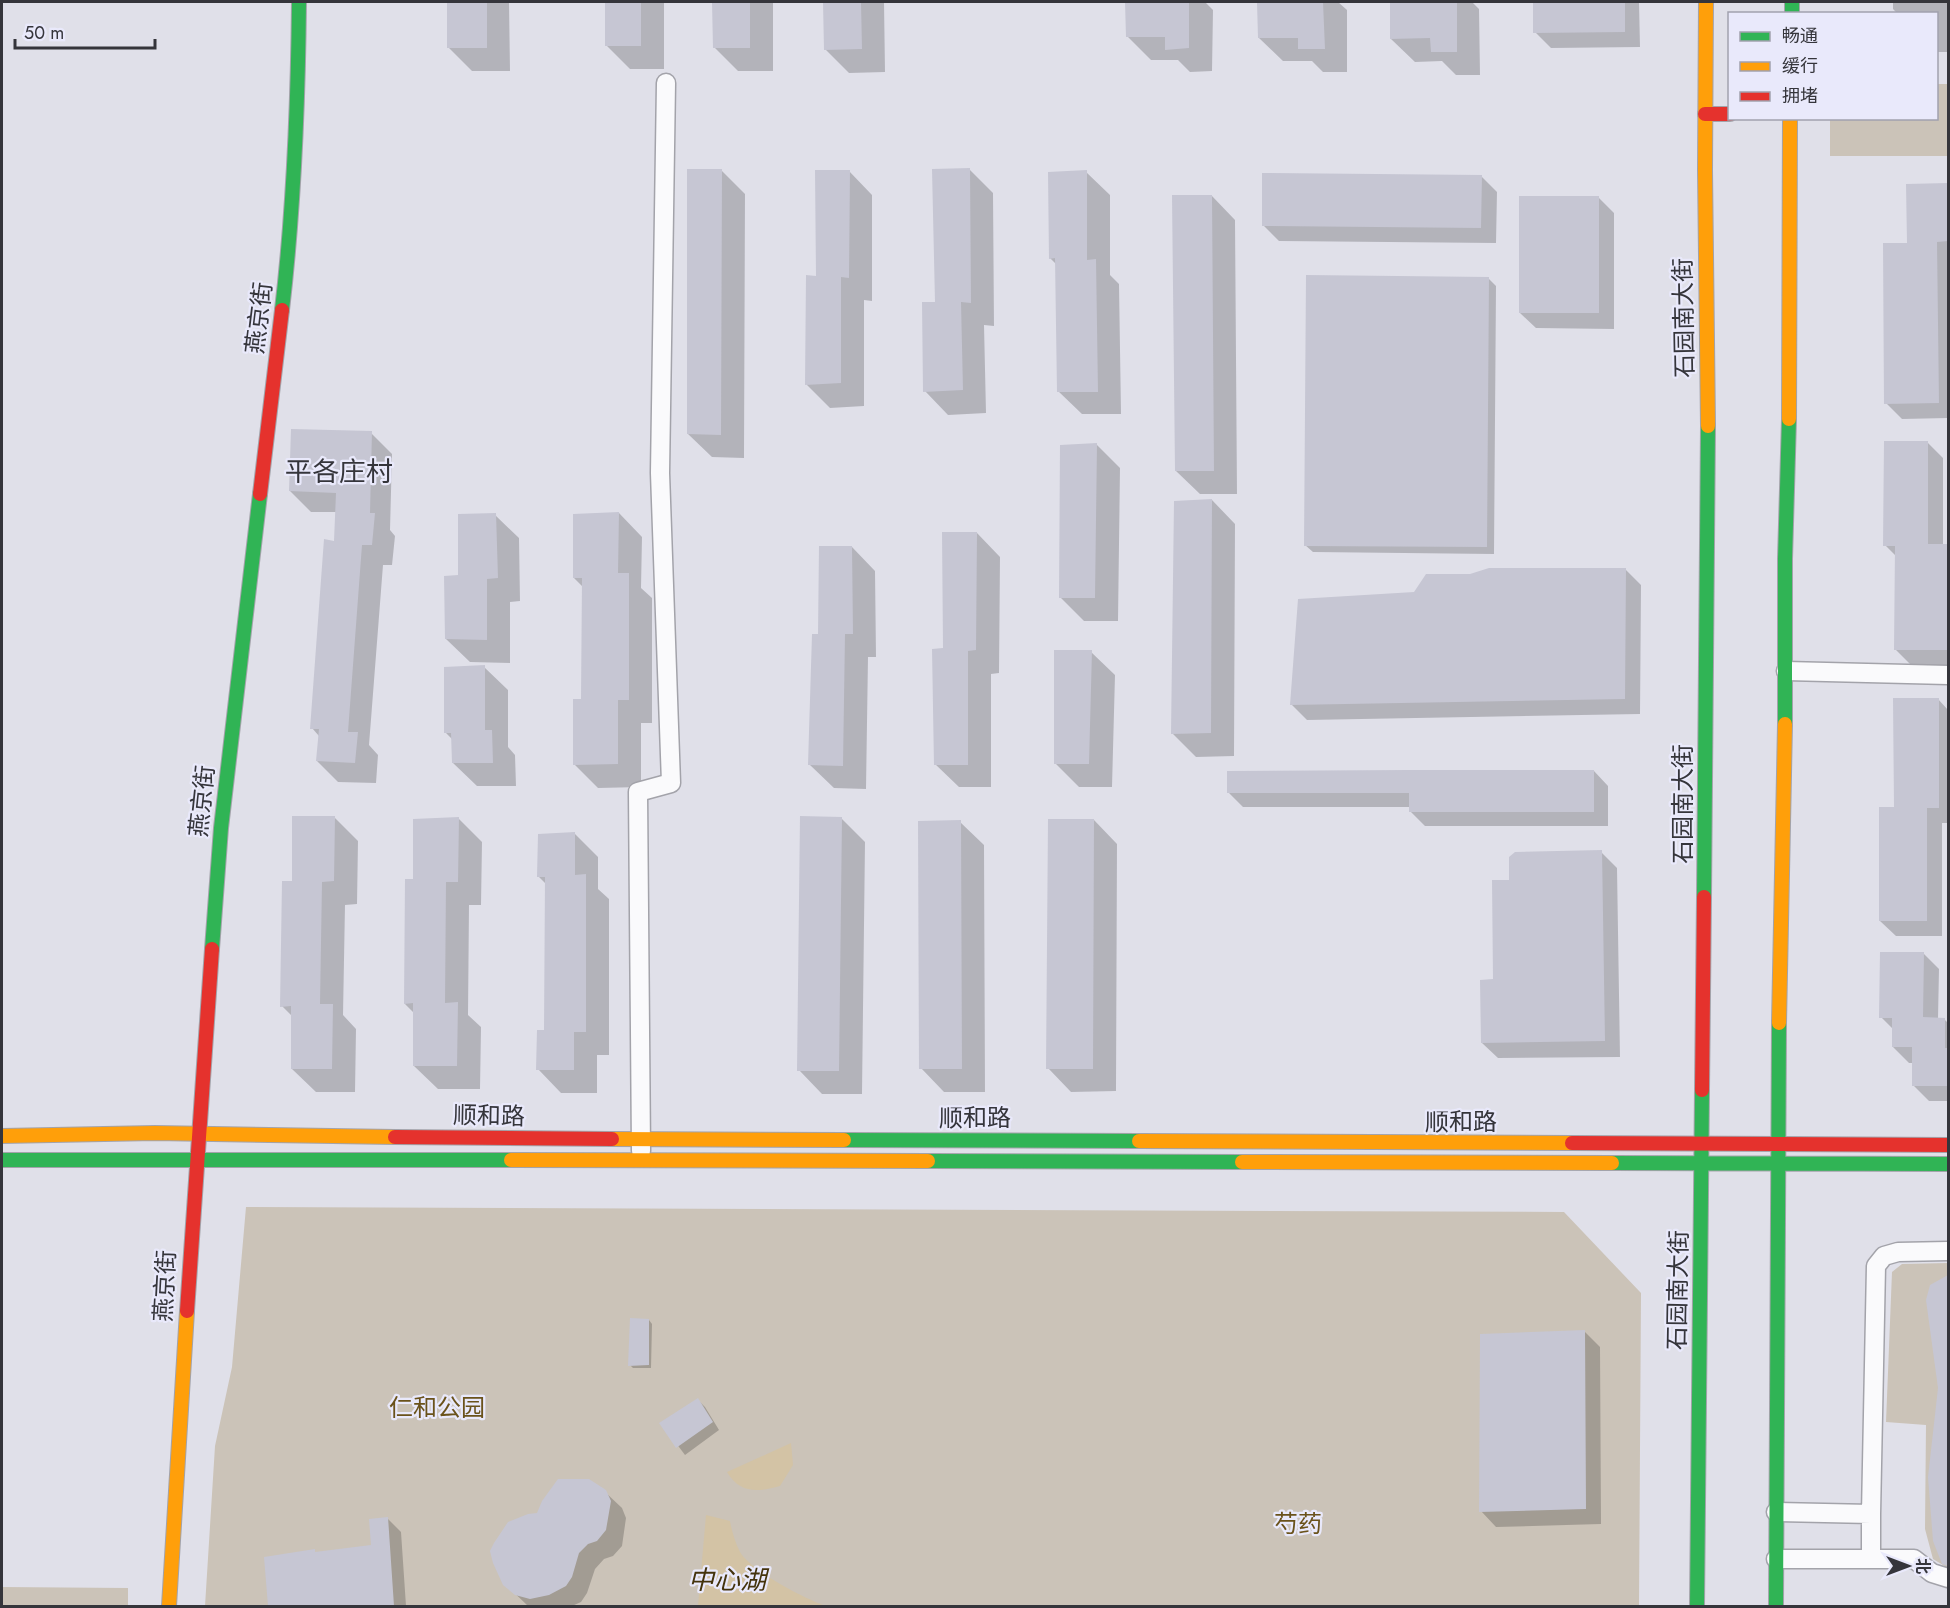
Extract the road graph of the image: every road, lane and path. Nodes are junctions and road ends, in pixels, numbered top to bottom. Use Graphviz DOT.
graph roads {
  1 [pos="299,2"];
  2 [pos="1706,2"];
  3 [pos="666,82"];
  4 [pos="1705,114"];
  5 [pos="1728,114"];
  6 [pos="1790,120"];
  7 [pos="1786,671"];
  8 [pos="1948,675"];
  9 [pos="198,1135"];
  10 [pos="2,1136"];
  11 [pos="641,1139"];
  12 [pos="1701,1143"];
  13 [pos="1777,1143"];
  14 [pos="1948,1145"];
  15 [pos="2,1160"];
  16 [pos="642,1160"];
  17 [pos="196,1161"];
  18 [pos="1701,1164"];
  19 [pos="1778,1164"];
  20 [pos="1948,1164"];
  21 [pos="1948,1251"];
  22 [pos="1776,1512"];
  23 [pos="1870,1514"];
  24 [pos="1776,1560"];
  25 [pos="1870,1560"];
  26 [pos="1948,1578"];
  27 [pos="169,1606"];
  28 [pos="1697,1606"];
  29 [pos="1776,1606"];
  1 -- 9 [label="main road, 燕京街"];
  2 -- 4 [label="main road, 石园南大街"];
  3 -- 11 [label="street"];
  4 -- 5 [label="main road"];
  4 -- 12 [label="main road, 石园南大街"];
  6 -- 7 [label="main road"];
  7 -- 8 [label="street"];
  7 -- 13 [label="main road"];
  9 -- 10 [label="main road, 顺和路"];
  9 -- 11 [label="main road, 顺和路"];
  9 -- 17 [label="main road, 燕京街"];
  11 -- 12 [label="main road, 顺和路"];
  11 -- 16 [label="street"];
  12 -- 13 [label="main road, 顺和路"];
  12 -- 18 [label="main road, 石园南大街"];
  13 -- 14 [label="main road, 顺和路"];
  13 -- 19 [label="main road"];
  15 -- 17 [label="main road, 顺和路"];
  16 -- 17 [label="main road, 顺和路"];
  16 -- 18 [label="main road, 顺和路"];
  17 -- 27 [label="main road, 燕京街"];
  18 -- 19 [label="main road, 顺和路"];
  18 -- 28 [label="main road, 石园南大街"];
  19 -- 20 [label="main road, 顺和路"];
  19 -- 22 [label="main road"];
  21 -- 23 [label="street"];
  22 -- 23 [label="street"];
  22 -- 24 [label="main road"];
  23 -- 25 [label="street"];
  24 -- 25 [label="street"];
  24 -- 29 [label="main road"];
  25 -- 26 [label="street"];
}
